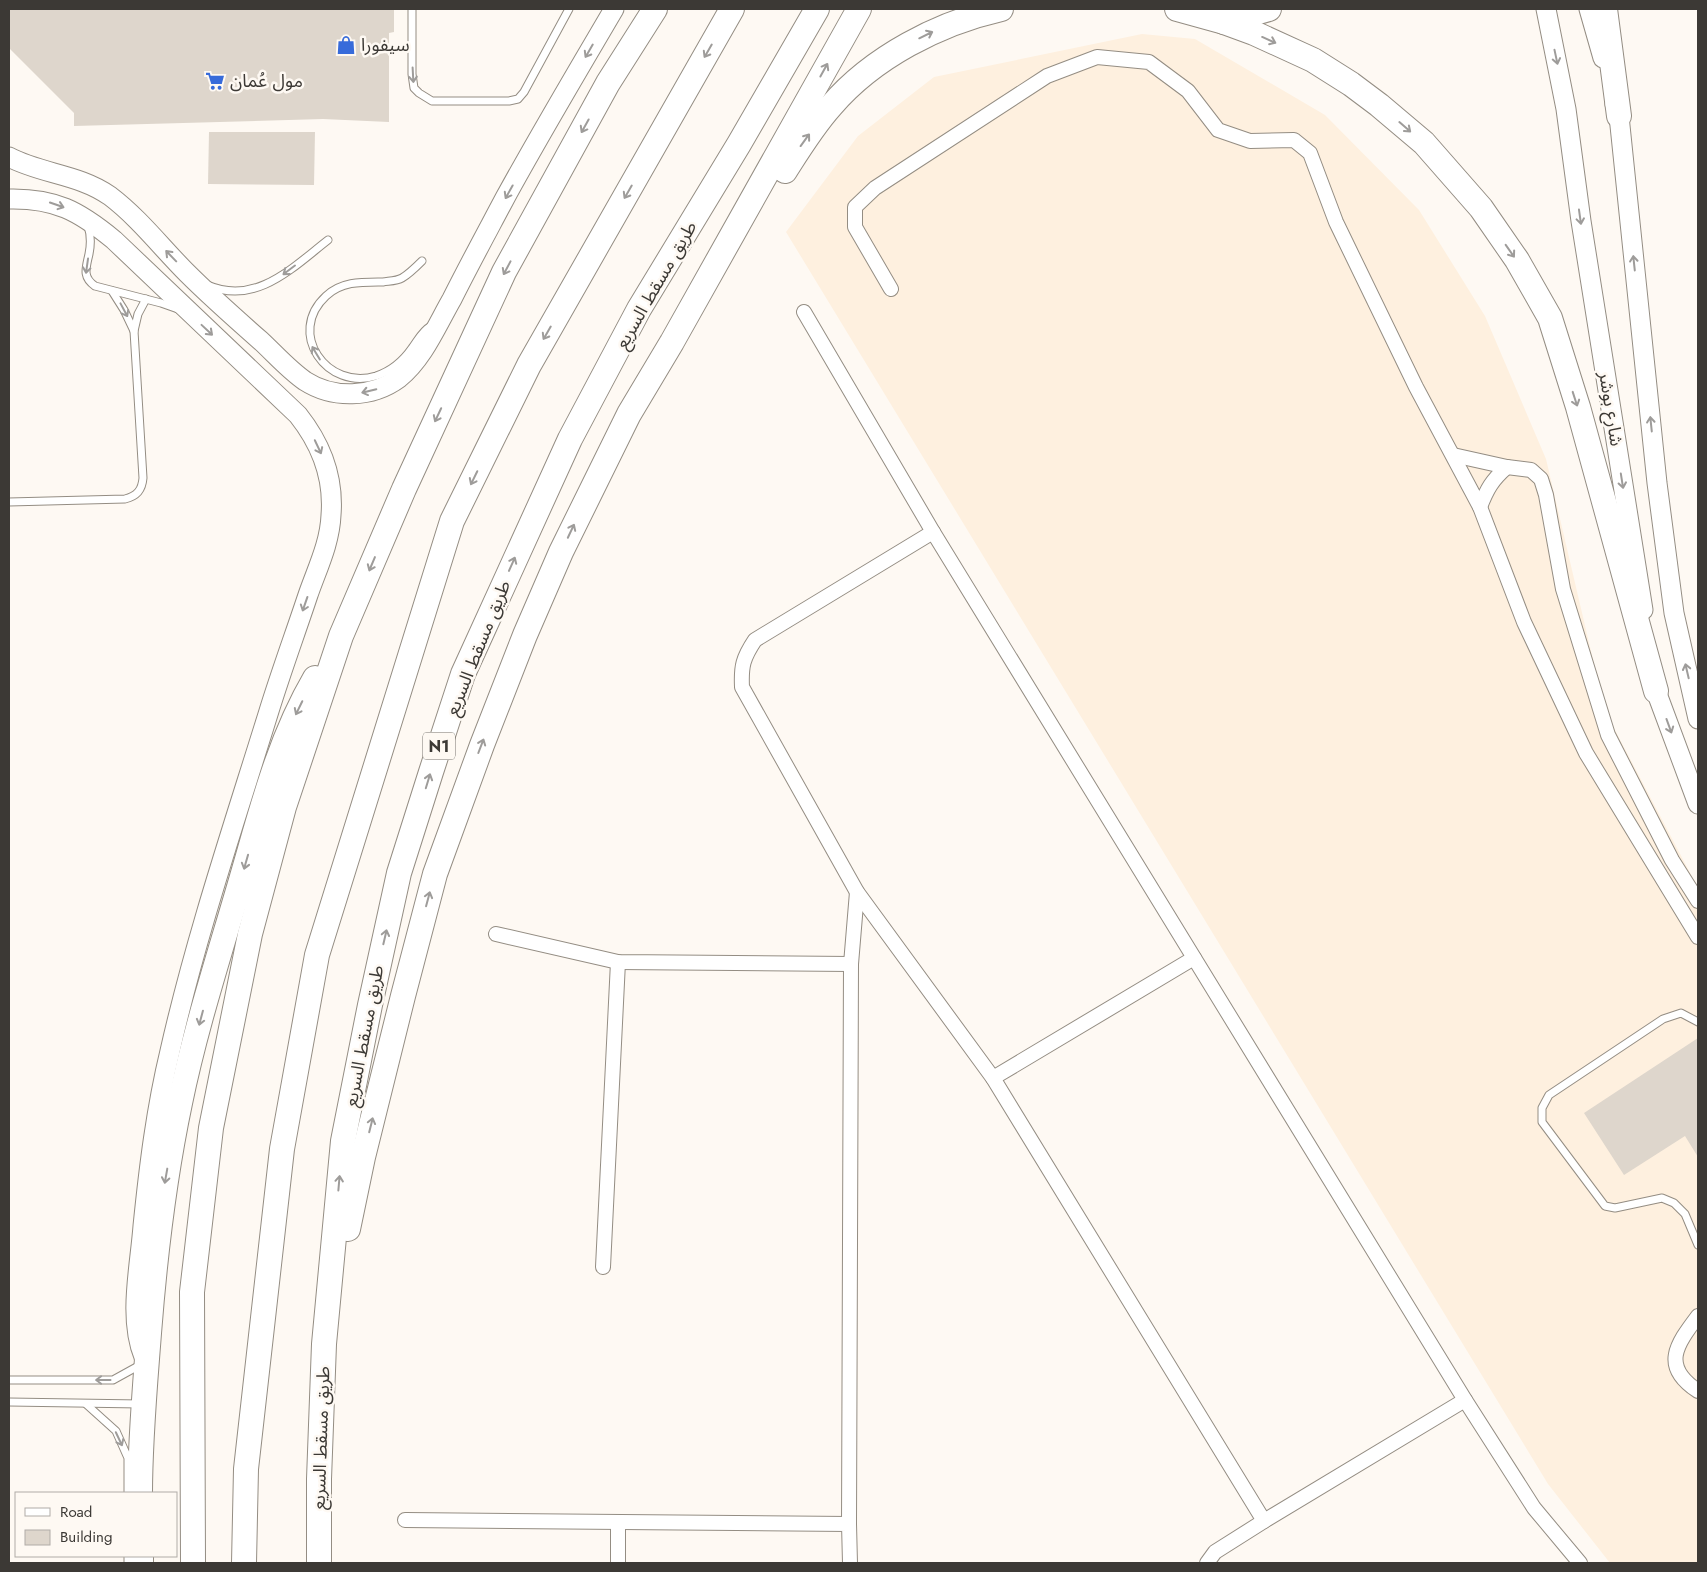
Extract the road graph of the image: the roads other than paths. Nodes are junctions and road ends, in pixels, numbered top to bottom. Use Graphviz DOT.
graph roads {
  1 [pos="412,9"];
  2 [pos="569,9"];
  3 [pos="614,9"];
  4 [pos="640,9"];
  5 [pos="655,9"];
  6 [pos="732,9"];
  7 [pos="818,9"];
  8 [pos="859,9"];
  9 [pos="1001,9"];
  10 [pos="1177,9"];
  11 [pos="1270,9"];
  12 [pos="1546,9"];
  13 [pos="1589,9"];
  14 [pos="1606,9"];
  15 [pos="1224,22"];
  16 [pos="608,83"];
  17 [pos="1619,116"];
  18 [pos="9,156"];
  19 [pos="9,199"];
  20 [pos="85,218"];
  21 [pos="328,240"];
  22 [pos="422,261"];
  23 [pos="189,275"];
  24 [pos="892,289"];
  25 [pos="112,291"];
  26 [pos="146,299"];
  27 [pos="804,312"];
  28 [pos="190,314"];
  29 [pos="439,323"];
  30 [pos="134,331"];
  31 [pos="672,342"];
  32 [pos="1453,455"];
  33 [pos="1507,467"];
  34 [pos="9,502"];
  35 [pos="1480,508"];
  36 [pos="933,532"];
  37 [pos="341,636"];
  38 [pos="1656,691"];
  39 [pos="1698,719"];
  40 [pos="1698,804"];
  41 [pos="857,892"];
  42 [pos="1698,901"];
  43 [pos="496,934"];
  44 [pos="1698,938"];
  45 [pos="1194,958"];
  46 [pos="618,962"];
  47 [pos="851,964"];
  48 [pos="1698,1022"];
  49 [pos="993,1078"];
  50 [pos="1698,1245"];
  51 [pos="603,1267"];
  52 [pos="1698,1316"];
  53 [pos="324,1344"];
  54 [pos="146,1362"];
  55 [pos="9,1380"];
  56 [pos="1698,1391"];
  57 [pos="1465,1400"];
  58 [pos="9,1402"];
  59 [pos="86,1404"];
  60 [pos="143,1404"];
  61 [pos="128,1492"];
  62 [pos="140,1492"];
  63 [pos="405,1520"];
  64 [pos="618,1522"];
  65 [pos="1264,1522"];
  66 [pos="849,1524"];
  67 [pos="193,1563"];
  68 [pos="244,1563"];
  69 [pos="319,1563"];
  70 [pos="618,1563"];
  71 [pos="850,1563"];
  72 [pos="1207,1563"];
  73 [pos="1580,1563"];
  1 -- 2 [label="lane, one-way"];
  3 -- 29 [label="street, one-way"];
  4 -- 16 [label="highway"];
  5 -- 16 [label="highway"];
  6 -- 68 [label="highway, one-way"];
  53 -- 7 [label="highway, طريق مسقط السريع / N1, one-way"];
  31 -- 8 [label="highway, one-way"];
  31 -- 9 [label="highway, one-way"];
  10 -- 15 [label="highway"];
  11 -- 15 [label="highway"];
  12 -- 38 [label="street, شارع بوشر, one-way"];
  13 -- 17 [label="street, شارع بوشر"];
  14 -- 17 [label="highway"];
  15 -- 38 [label="highway, one-way"];
  16 -- 37 [label="highway, one-way"];
  39 -- 17 [label="street, شارع بوشر, one-way"];
  23 -- 18 [label="street, one-way"];
  19 -- 20 [label="street, one-way"];
  20 -- 25 [label="lane, one-way"];
  20 -- 28 [label="street"];
  21 -- 23 [label="lane, one-way"];
  29 -- 22 [label="lane, one-way"];
  29 -- 23 [label="street, one-way"];
  24 -- 32 [label="street"];
  25 -- 26 [label="lane"];
  25 -- 30 [label="lane, one-way"];
  26 -- 28 [label="lane"];
  26 -- 30 [label="lane"];
  27 -- 36 [label="street"];
  28 -- 54 [label="street, one-way"];
  30 -- 34 [label="lane"];
  53 -- 31 [label="highway, one-way"];
  32 -- 33 [label="street"];
  32 -- 35 [label="street"];
  33 -- 35 [label="street"];
  33 -- 42 [label="street"];
  35 -- 44 [label="street"];
  36 -- 41 [label="street"];
  36 -- 45 [label="street"];
  37 -- 54 [label="highway, one-way"];
  37 -- 67 [label="highway"];
  38 -- 40 [label="street, شارع بوشر, one-way"];
  41 -- 47 [label="street"];
  41 -- 49 [label="street"];
  43 -- 46 [label="street"];
  45 -- 49 [label="street"];
  45 -- 57 [label="street"];
  46 -- 47 [label="street"];
  46 -- 51 [label="street"];
  47 -- 66 [label="street"];
  48 -- 50 [label="lane"];
  49 -- 65 [label="street"];
  52 -- 56 [label="street"];
  53 -- 69 [label="highway, طريق مسقط السريع / N1"];
  54 -- 55 [label="lane, one-way"];
  54 -- 60 [label="highway"];
  57 -- 65 [label="street"];
  57 -- 73 [label="street"];
  58 -- 59 [label="lane"];
  59 -- 60 [label="lane"];
  59 -- 61 [label="lane, one-way"];
  60 -- 62 [label="highway"];
  63 -- 64 [label="street"];
  64 -- 66 [label="street"];
  64 -- 70 [label="street"];
  65 -- 72 [label="street"];
  66 -- 71 [label="street"];
}
